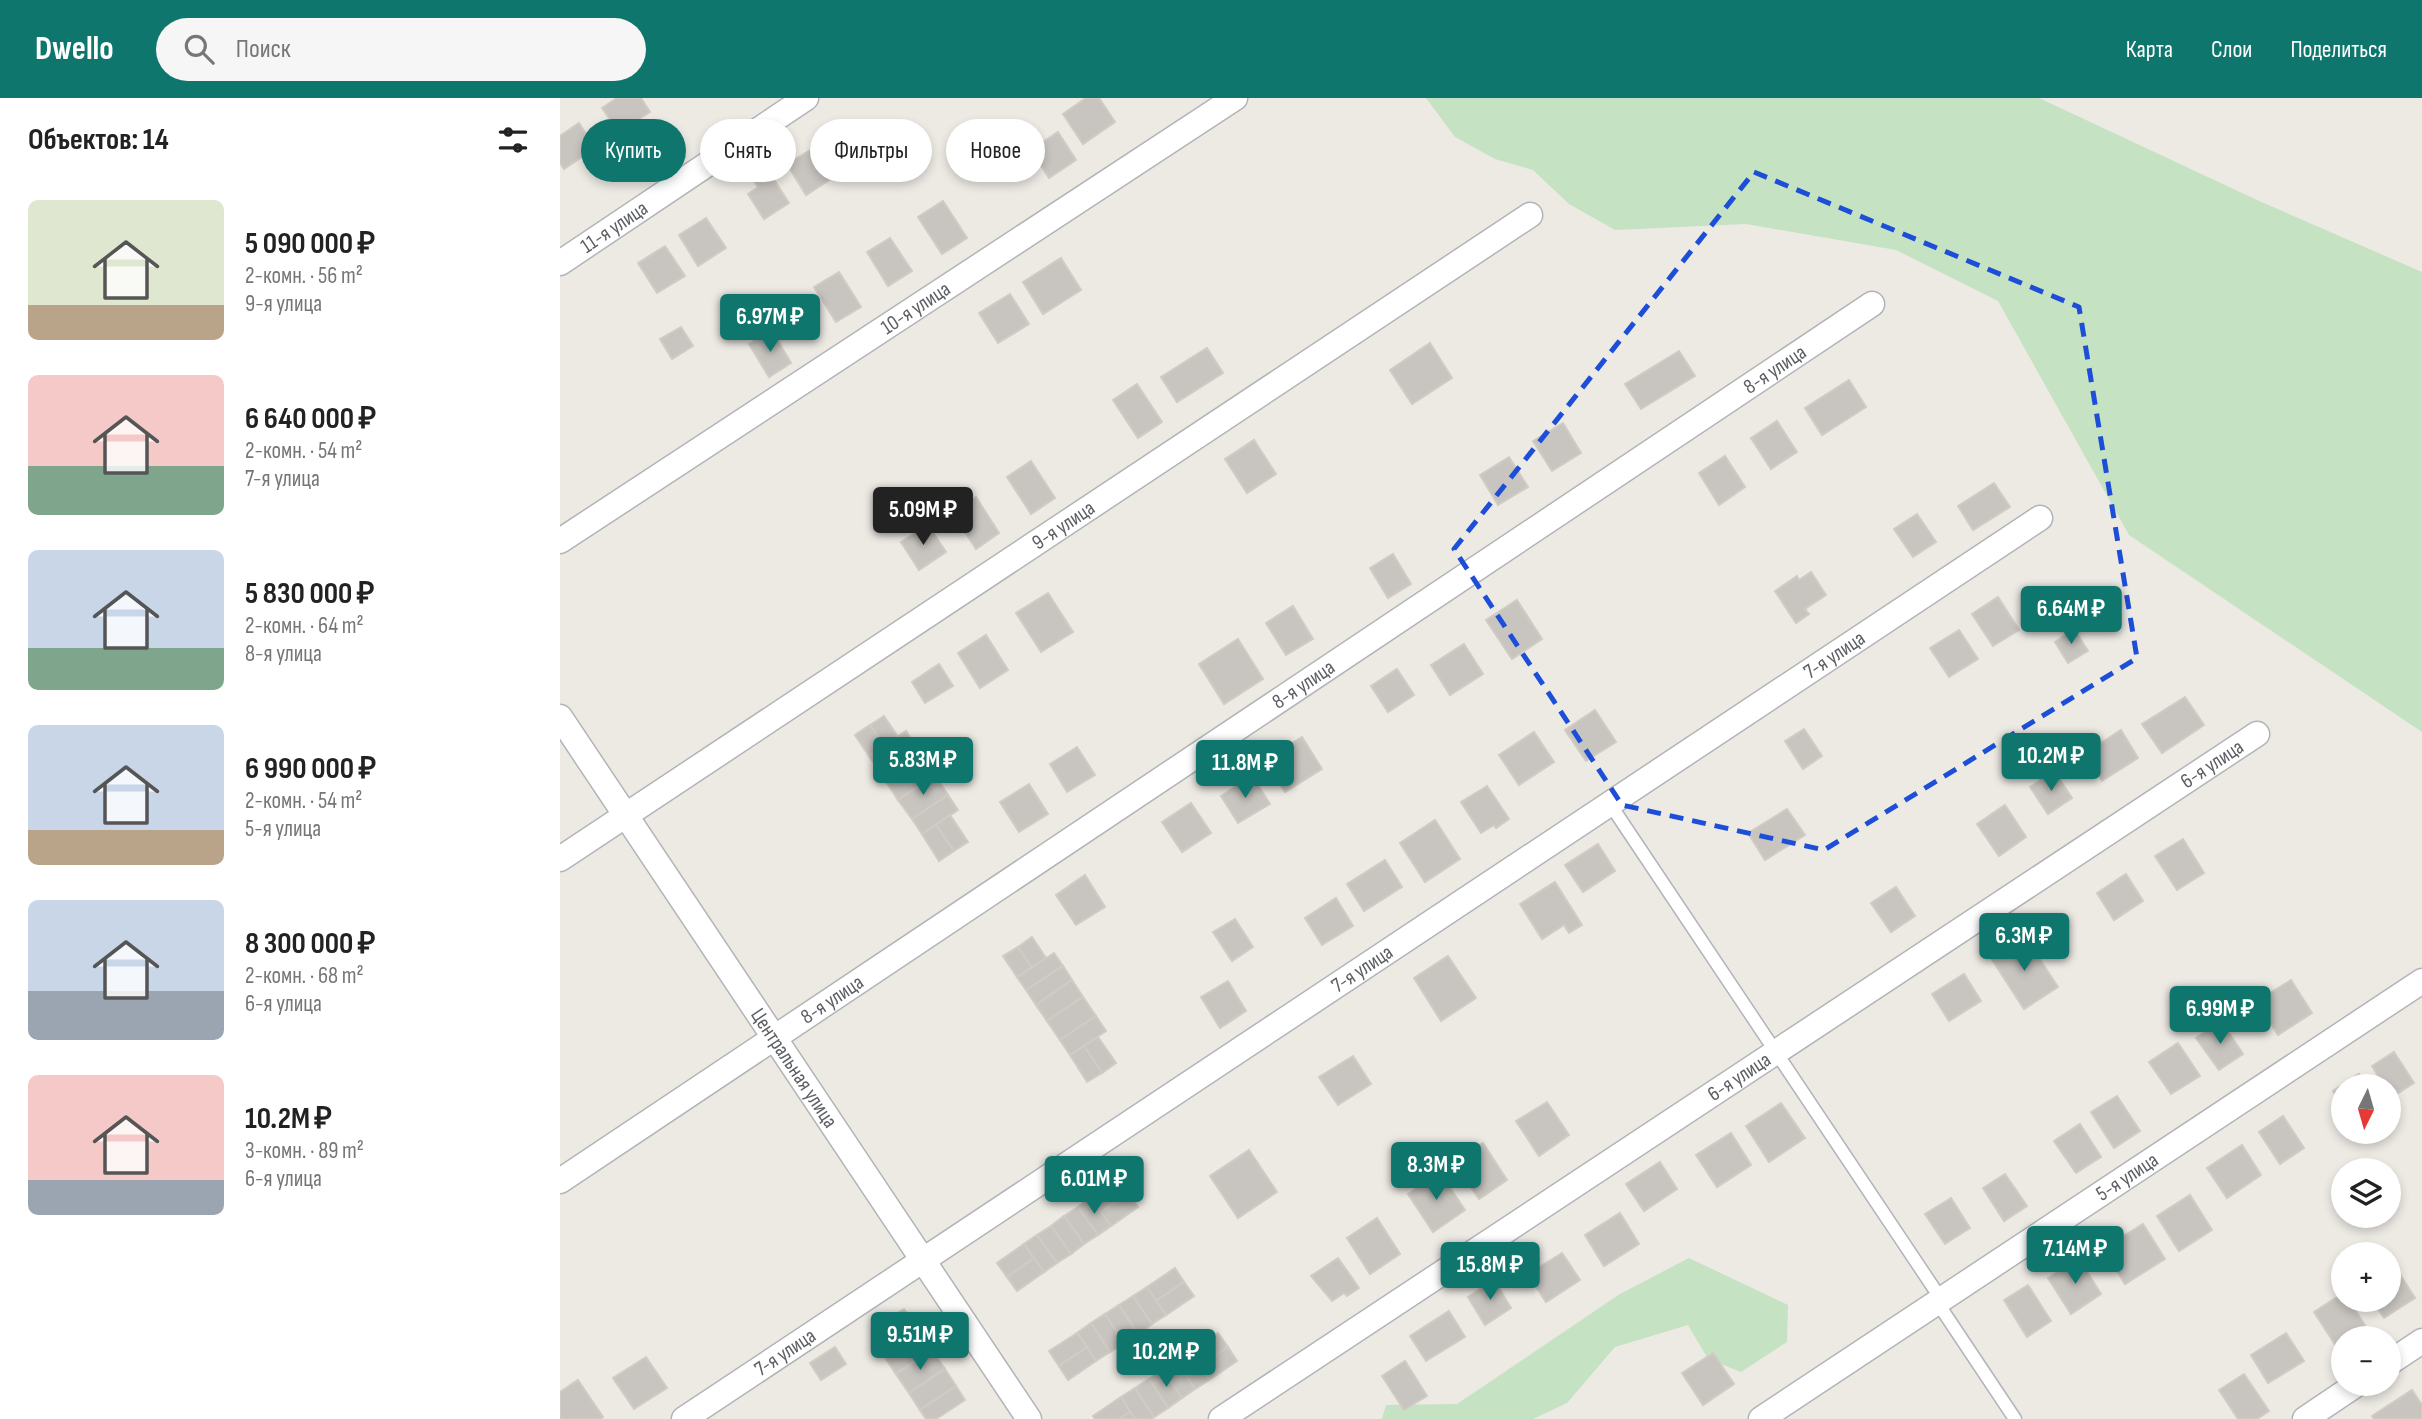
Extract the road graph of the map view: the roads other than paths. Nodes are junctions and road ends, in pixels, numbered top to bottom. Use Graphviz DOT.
graph roads {
  1 [pos="806,98"];
  2 [pos="1235,98"];
  3 [pos="1530,215"];
  4 [pos="560,262"];
  5 [pos="1872,304"];
  6 [pos="2040,518"];
  7 [pos="560,541"];
  8 [pos="560,717"];
  9 [pos="2258,734"];
  10 [pos="1610,804"];
  11 [pos="626,816"];
  12 [pos="560,859"];
  13 [pos="2422,981"];
  14 [pos="774,1037"];
  15 [pos="1777,1053"];
  16 [pos="560,1181"];
  17 [pos="923,1260"];
  18 [pos="1939,1301"];
  19 [pos="2422,1341"];
  20 [pos="2401,1355"];
  21 [pos="2339,1396"];
  22 [pos="684,1419"];
  23 [pos="1029,1419"];
  24 [pos="1221,1419"];
  25 [pos="1760,1419"];
  26 [pos="2015,1419"];
  27 [pos="2305,1419"];
  1 -- 4 [label="street, 11-я улица"];
  2 -- 7 [label="street, 10-я улица"];
  3 -- 11 [label="street, 9-я улица"];
  5 -- 14 [label="street, 8-я улица"];
  6 -- 10 [label="street, 7-я улица"];
  8 -- 11 [label="street, Центральная улица"];
  9 -- 15 [label="street, 6-я улица"];
  10 -- 15 [label="lane"];
  10 -- 17 [label="street, 7-я улица"];
  11 -- 12 [label="street, 9-я улица"];
  11 -- 14 [label="street, Центральная улица"];
  13 -- 18 [label="street, 5-я улица"];
  14 -- 16 [label="street, 8-я улица"];
  14 -- 17 [label="street, Центральная улица"];
  15 -- 18 [label="lane"];
  15 -- 24 [label="street, 6-я улица"];
  17 -- 22 [label="street, 7-я улица"];
  17 -- 23 [label="street, Центральная улица"];
  18 -- 25 [label="street, 5-я улица"];
  18 -- 26 [label="lane"];
  19 -- 20 [label="street"];
  21 -- 27 [label="street"];
}
